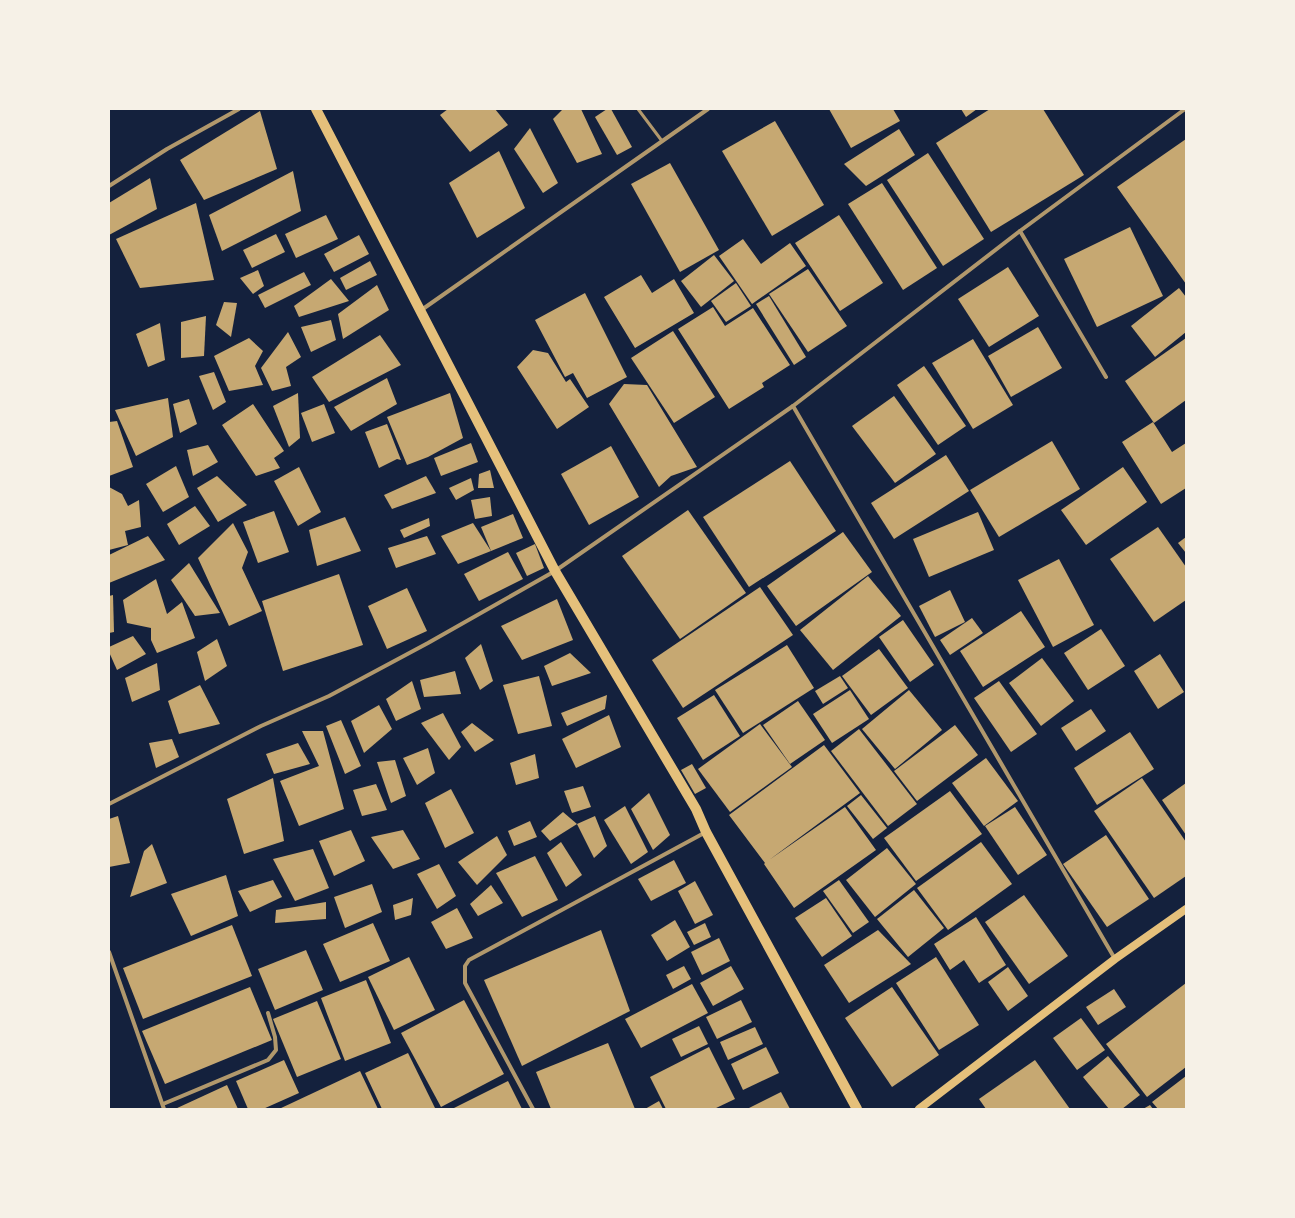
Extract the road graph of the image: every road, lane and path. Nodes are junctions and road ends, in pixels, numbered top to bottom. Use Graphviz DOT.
graph roads {
  1 [pos="238,109"];
  2 [pos="316,109"];
  3 [pos="638,109"];
  4 [pos="708,109"];
  5 [pos="1185,109"];
  6 [pos="662,141"];
  7 [pos="109,186"];
  8 [pos="1020,231"];
  9 [pos="420,311"];
  10 [pos="1106,377"];
  11 [pos="792,406"];
  12 [pos="555,571"];
  13 [pos="109,804"];
  14 [pos="706,832"];
  15 [pos="1186,909"];
  16 [pos="109,952"];
  17 [pos="1115,959"];
  18 [pos="268,1013"];
  19 [pos="163,1104"];
  20 [pos="164,1109"];
  21 [pos="533,1109"];
  22 [pos="857,1109"];
  23 [pos="919,1109"];
  1 -- 7 [label="street"];
  2 -- 9 [label="main road"];
  3 -- 6 [label="lane"];
  4 -- 6 [label="street"];
  5 -- 8 [label="street"];
  6 -- 9 [label="street"];
  8 -- 10 [label="street"];
  8 -- 11 [label="street"];
  9 -- 12 [label="main road"];
  11 -- 12 [label="street"];
  11 -- 17 [label="street"];
  12 -- 13 [label="street"];
  12 -- 14 [label="main road"];
  14 -- 21 [label="street"];
  14 -- 22 [label="main road"];
  15 -- 17 [label="main road"];
  16 -- 19 [label="street"];
  17 -- 23 [label="main road"];
  18 -- 19 [label="street"];
  19 -- 20 [label="street"];
}
